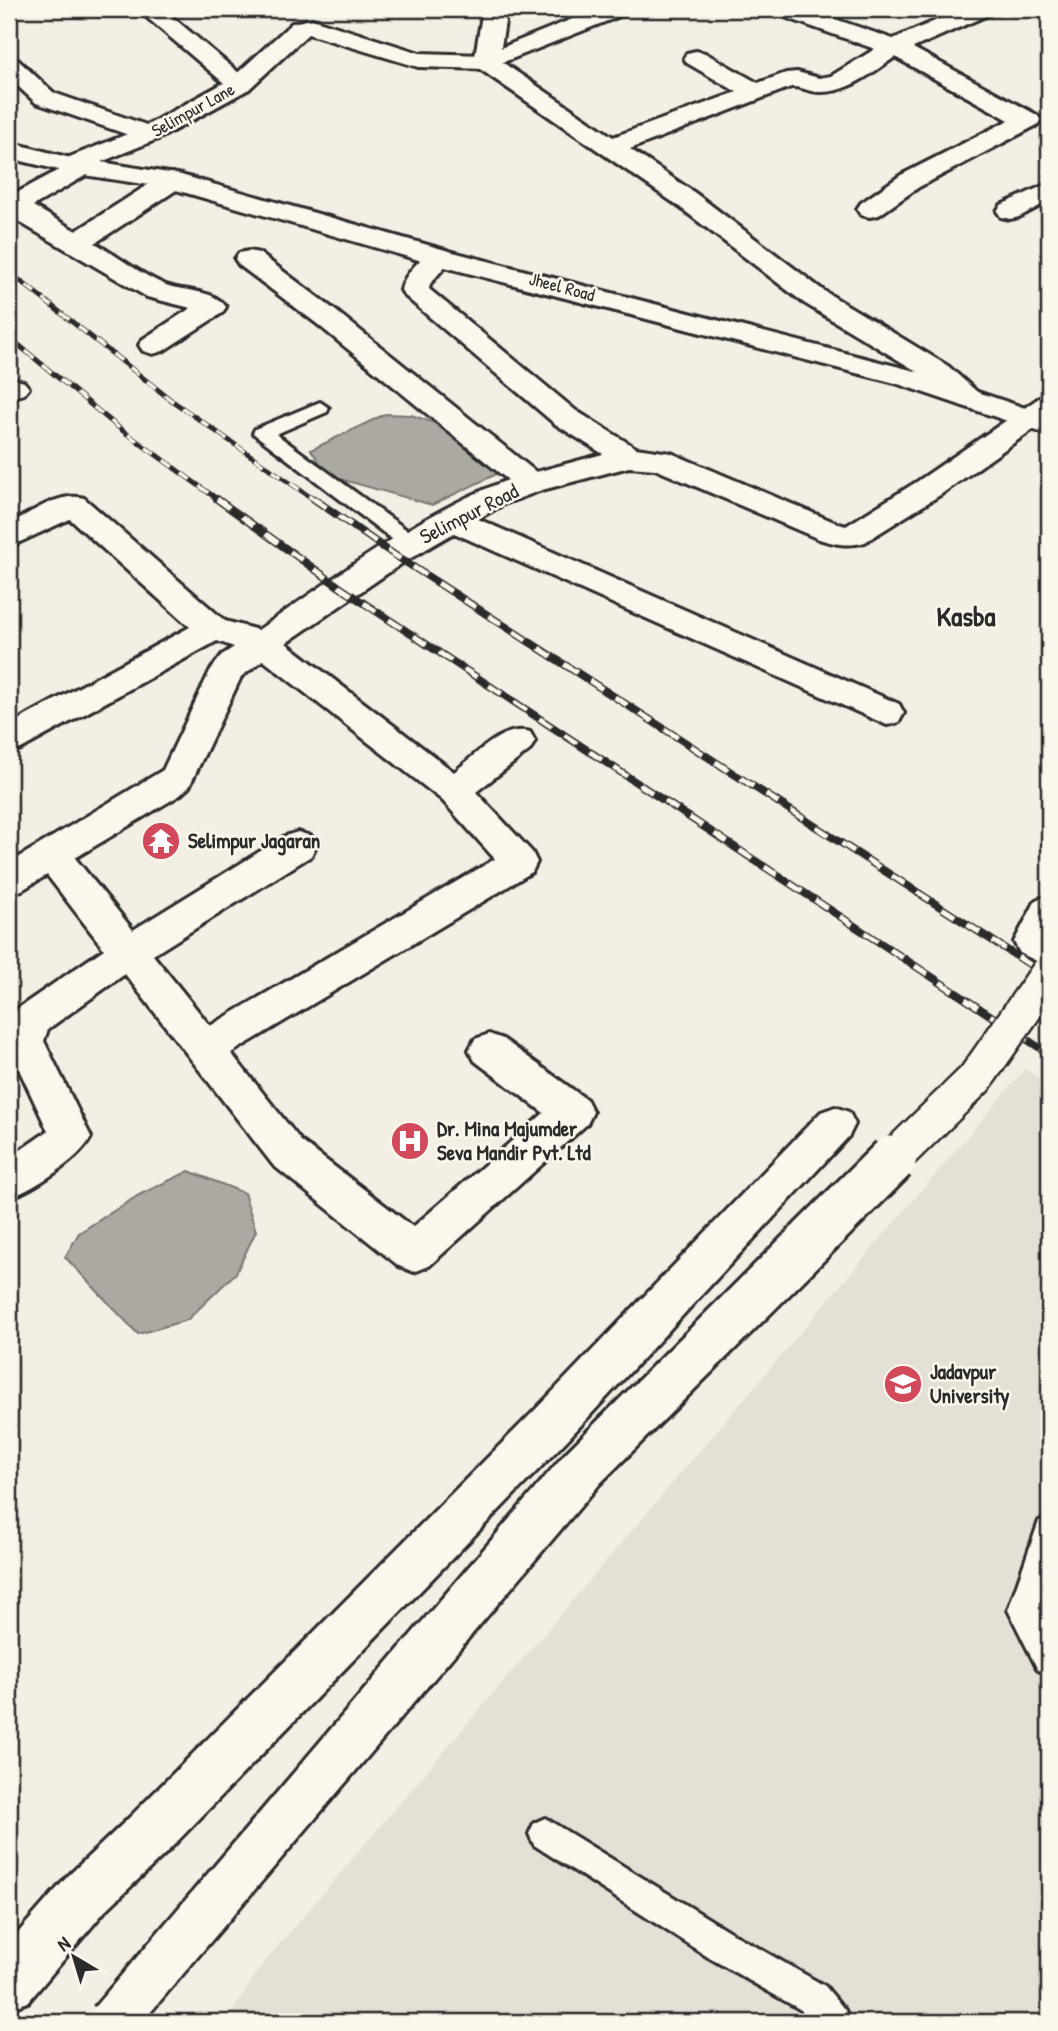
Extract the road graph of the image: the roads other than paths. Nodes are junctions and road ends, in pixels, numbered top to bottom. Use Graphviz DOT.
graph roads {
  1 [pos="149,9"];
  2 [pos="495,9"];
  3 [pos="617,9"];
  4 [pos="784,9"];
  5 [pos="982,9"];
  6 [pos="894,47"];
  7 [pos="696,58"];
  8 [pos="486,62"];
  9 [pos="9,65"];
  10 [pos="240,83"];
  11 [pos="757,93"];
  12 [pos="1038,114"];
  13 [pos="149,135"];
  14 [pos="611,147"];
  15 [pos="9,150"];
  16 [pos="76,166"];
  17 [pos="172,181"];
  18 [pos="1049,191"];
  19 [pos="11,207"];
  20 [pos="870,209"];
  21 [pos="1010,211"];
  22 [pos="76,243"];
  23 [pos="439,257"];
  24 [pos="249,259"];
  25 [pos="153,345"];
  26 [pos="970,399"];
  27 [pos="320,408"];
  28 [pos="1041,416"];
  29 [pos="629,457"];
  30 [pos="531,483"];
  31 [pos="454,521"];
  32 [pos="9,537"];
  33 [pos="412,544"];
  34 [pos="213,629"];
  35 [pos="265,644"];
  36 [pos="887,713"];
  37 [pos="9,740"];
  38 [pos="518,741"];
  39 [pos="454,791"];
  40 [pos="298,846"];
  41 [pos="53,856"];
  42 [pos="9,880"];
  43 [pos="1049,910"];
  44 [pos="128,951"];
  45 [pos="1049,952"];
  46 [pos="1049,973"];
  47 [pos="204,1049"];
  48 [pos="489,1050"];
  49 [pos="835,1124"];
  50 [pos="9,1180"];
  51 [pos="1049,1531"];
  52 [pos="1049,1659"];
  53 [pos="545,1835"];
  54 [pos="9,1983"];
  55 [pos="112,2022"];
  56 [pos="833,2022"];
  1 -- 10 [label="street"];
  2 -- 8 [label="street"];
  3 -- 8 [label="street, Selimpur Lane"];
  4 -- 6 [label="street"];
  5 -- 6 [label="street"];
  6 -- 11 [label="street"];
  6 -- 12 [label="street"];
  7 -- 11 [label="street"];
  8 -- 10 [label="street, Selimpur Lane"];
  8 -- 14 [label="street"];
  9 -- 13 [label="street"];
  10 -- 13 [label="street, Selimpur Lane"];
  11 -- 14 [label="street"];
  12 -- 20 [label="street"];
  13 -- 16 [label="street, Selimpur Lane"];
  14 -- 26 [label="street"];
  15 -- 16 [label="street, Jheel Road"];
  16 -- 17 [label="street, Jheel Road"];
  16 -- 19 [label="street, Selimpur Lane"];
  17 -- 22 [label="street"];
  17 -- 23 [label="street, Jheel Road"];
  18 -- 21 [label="street"];
  19 -- 22 [label="street"];
  22 -- 25 [label="street"];
  23 -- 26 [label="street, Jheel Road"];
  23 -- 29 [label="street"];
  24 -- 30 [label="street"];
  26 -- 28 [label="street, Jheel Road"];
  27 -- 33 [label="lane"];
  28 -- 29 [label="street, Selimpur Road"];
  29 -- 30 [label="street, Selimpur Road"];
  30 -- 31 [label="street, Selimpur Road"];
  31 -- 33 [label="street, Selimpur Road"];
  31 -- 36 [label="street"];
  32 -- 34 [label="street"];
  33 -- 35 [label="street, Selimpur Road"];
  34 -- 35 [label="street"];
  34 -- 37 [label="street"];
  35 -- 39 [label="street"];
  35 -- 41 [label="street, Selimpur Road"];
  38 -- 39 [label="street"];
  39 -- 47 [label="street"];
  40 -- 44 [label="street"];
  41 -- 42 [label="street, Selimpur Road"];
  41 -- 44 [label="street"];
  43 -- 45 [label="street"];
  44 -- 47 [label="street"];
  44 -- 50 [label="street"];
  46 -- 55 [label="street, bridge"];
  47 -- 48 [label="street"];
  49 -- 54 [label="street"];
  51 -- 52 [label="lane"];
  53 -- 56 [label="lane"];
}
